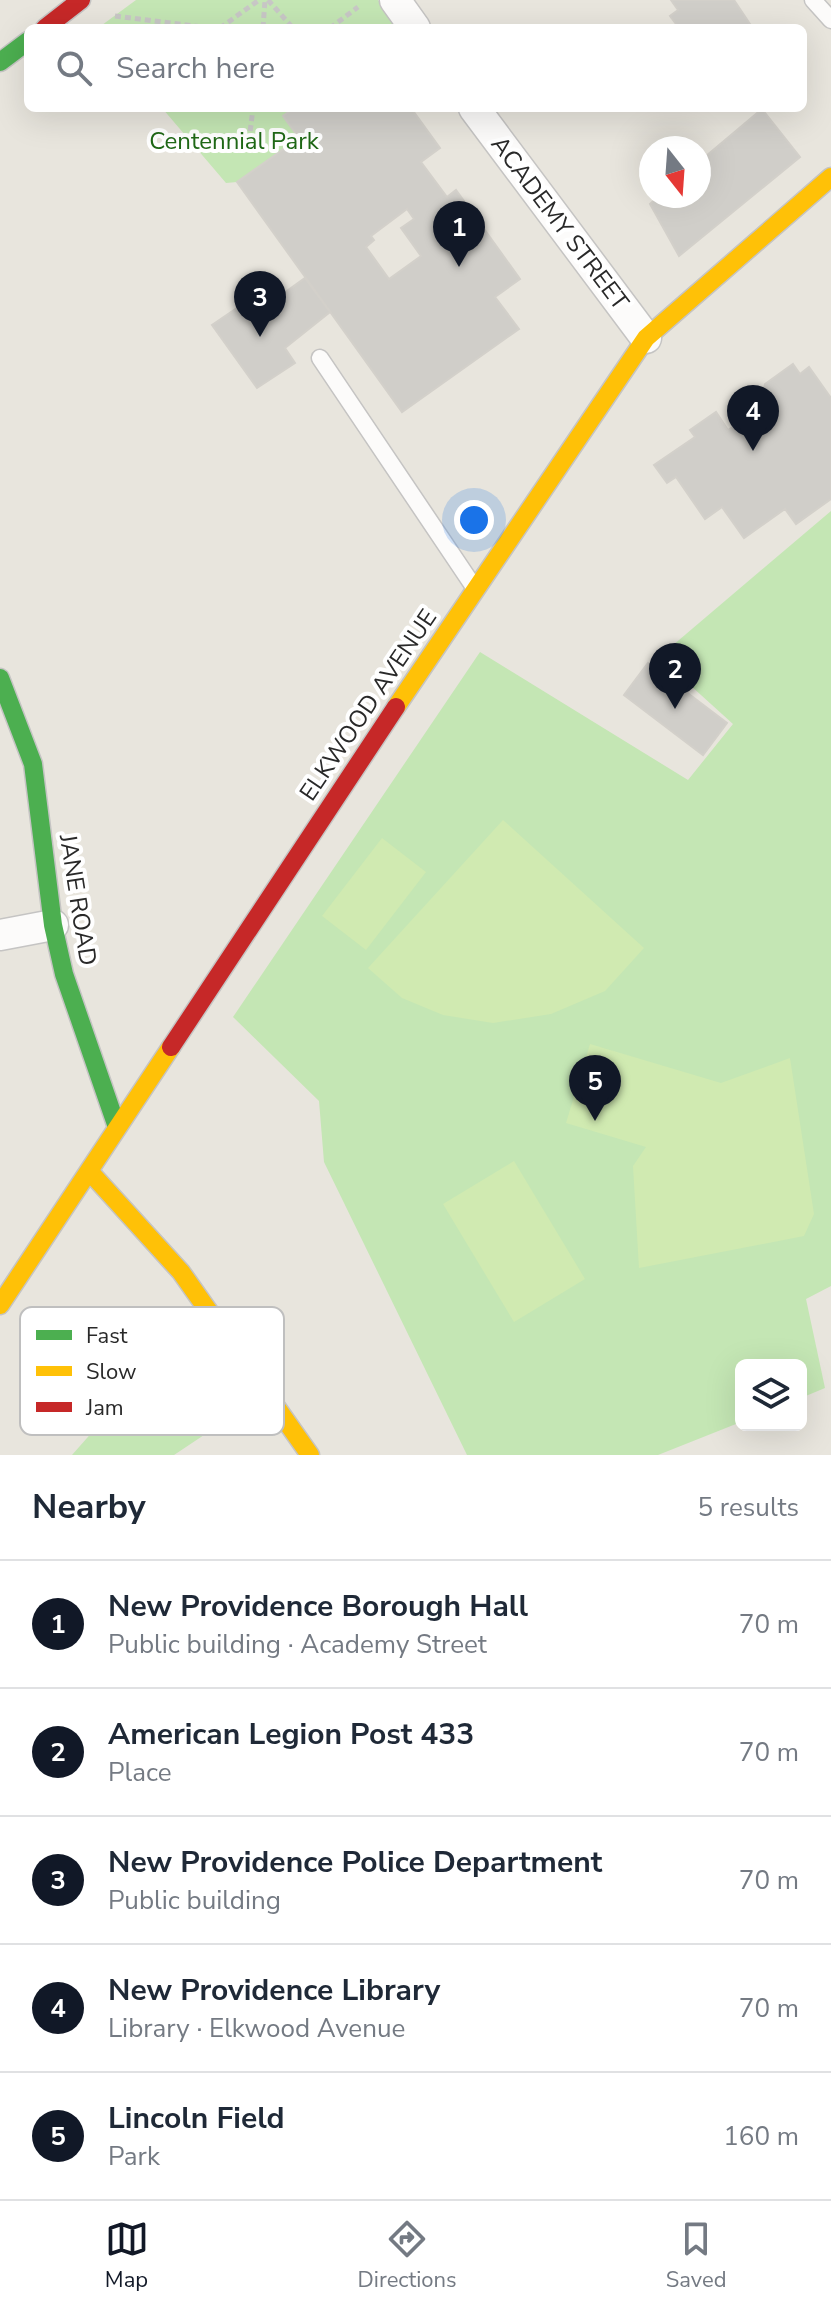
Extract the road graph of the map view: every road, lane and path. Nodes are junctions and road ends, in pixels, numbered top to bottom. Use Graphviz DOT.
graph roads {
  1 [pos="81,0"];
  2 [pos="264,0"];
  3 [pos="395,0"];
  4 [pos="813,0"];
  5 [pos="358,7"];
  6 [pos="115,16"];
  7 [pos="831,20"];
  8 [pos="50,24"];
  9 [pos="179,24"];
  10 [pos="226,24"];
  11 [pos="263,24"];
  12 [pos="289,24"];
  13 [pos="335,24"];
  14 [pos="412,24"];
  15 [pos="24,44"];
  16 [pos="0,62"];
  17 [pos="253,112"];
  18 [pos="477,112"];
  19 [pos="249,141"];
  20 [pos="831,177"];
  21 [pos="646,338"];
  22 [pos="320,358"];
  23 [pos="475,588"];
  24 [pos="0,678"];
  25 [pos="53,925"];
  26 [pos="0,935"];
  27 [pos="117,1127"];
  28 [pos="90,1172"];
  29 [pos="0,1305"];
  30 [pos="211,1307"];
  31 [pos="284,1415"];
  32 [pos="310,1455"];
  1 -- 8 [label="street"];
  2 -- 10 [label="path"];
  2 -- 11 [label="path"];
  2 -- 12 [label="path"];
  3 -- 14 [label="street"];
  4 -- 7 [label="lane"];
  5 -- 13 [label="path"];
  6 -- 9 [label="path"];
  15 -- 16 [label="street"];
  17 -- 19 [label="path"];
  18 -- 21 [label="street, ACADEMY STREET"];
  20 -- 21 [label="street, ELKWOOD AVENUE"];
  21 -- 23 [label="street, ELKWOOD AVENUE"];
  22 -- 23 [label="lane"];
  23 -- 27 [label="street, ELKWOOD AVENUE"];
  24 -- 25 [label="street, JANE ROAD"];
  25 -- 26 [label="street"];
  25 -- 27 [label="street, JANE ROAD"];
  27 -- 28 [label="street, ELKWOOD AVENUE"];
  28 -- 29 [label="street, ELKWOOD AVENUE"];
  28 -- 30 [label="street"];
  31 -- 32 [label="street"];
}
